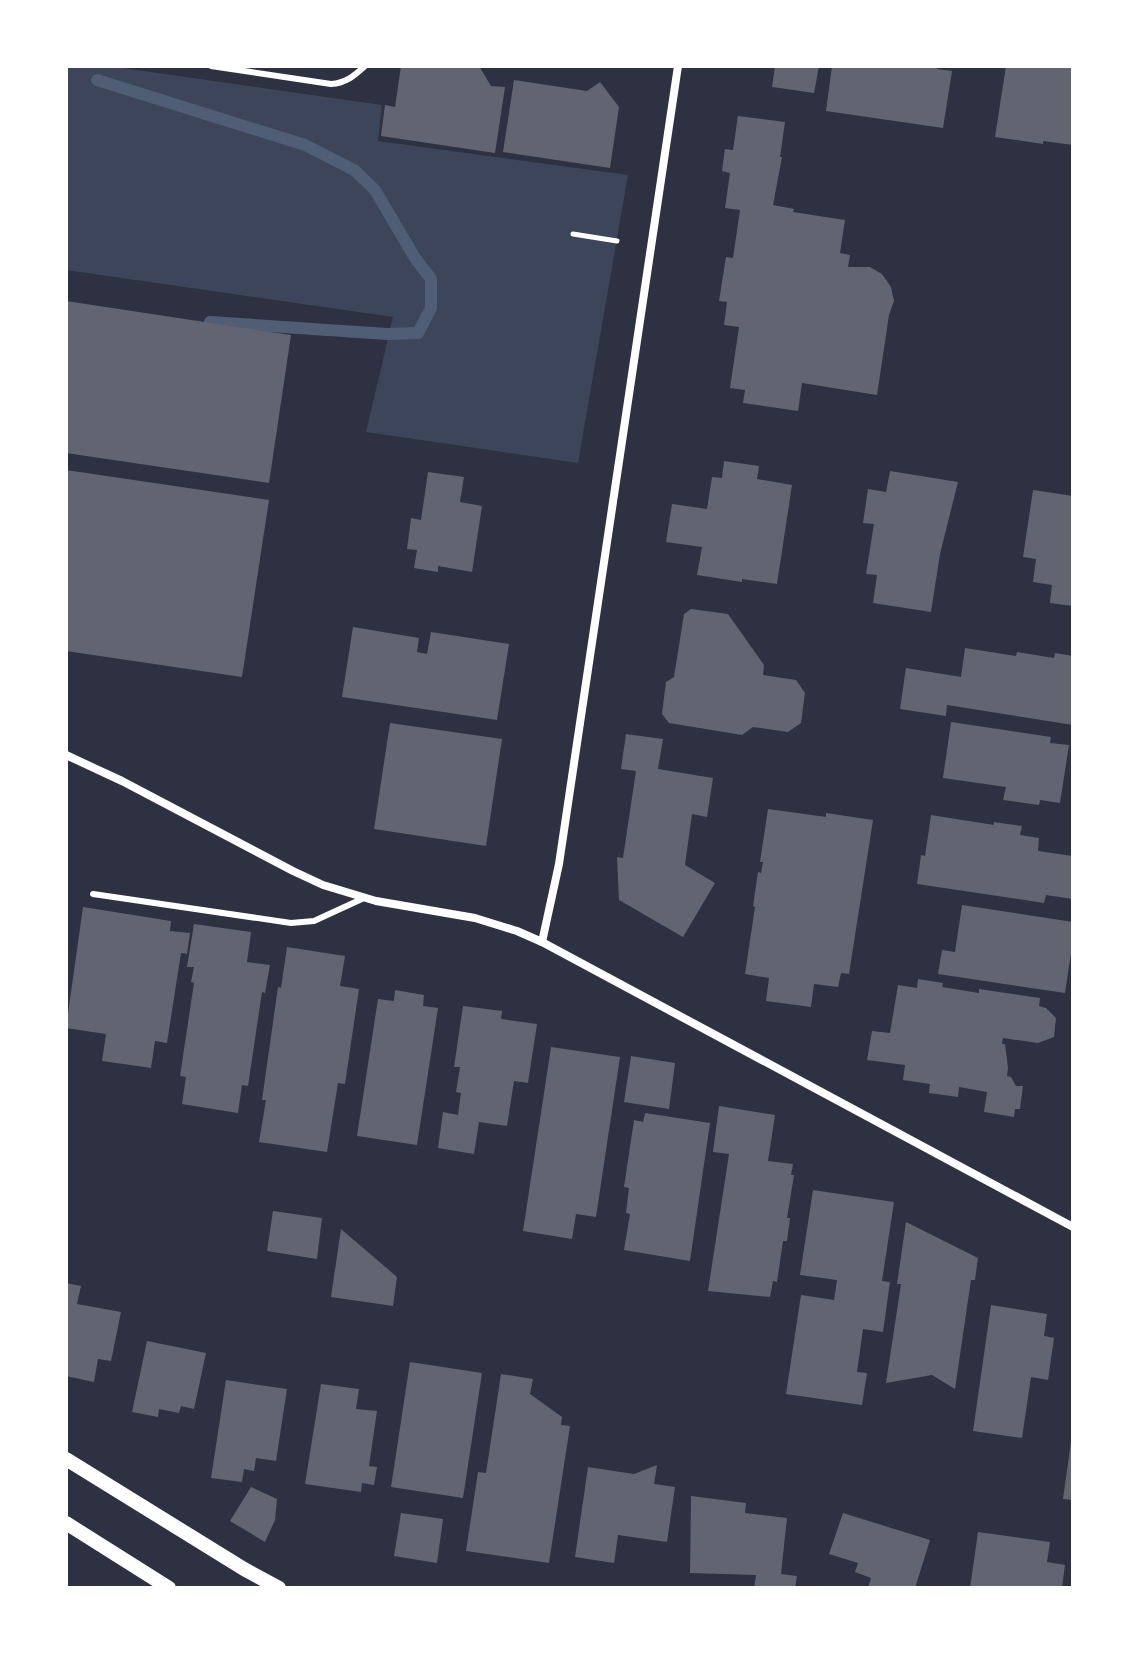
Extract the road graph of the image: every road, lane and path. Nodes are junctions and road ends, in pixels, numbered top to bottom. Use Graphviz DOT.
graph roads {
  1 [pos="211,66"];
  2 [pos="365,66"];
  3 [pos="678,66"];
  4 [pos="573,234"];
  5 [pos="617,241"];
  6 [pos="66,755"];
  7 [pos="93,894"];
  8 [pos="364,898"];
  9 [pos="542,942"];
  10 [pos="1073,1227"];
  11 [pos="66,1459"];
  12 [pos="66,1523"];
  13 [pos="169,1588"];
  14 [pos="279,1588"];
  1 -- 2 [label="lane"];
  3 -- 9 [label="street"];
  4 -- 5 [label="path"];
  6 -- 8 [label="street"];
  7 -- 8 [label="lane"];
  8 -- 9 [label="street"];
  9 -- 10 [label="street"];
  11 -- 14 [label="street"];
  12 -- 13 [label="street"];
}
